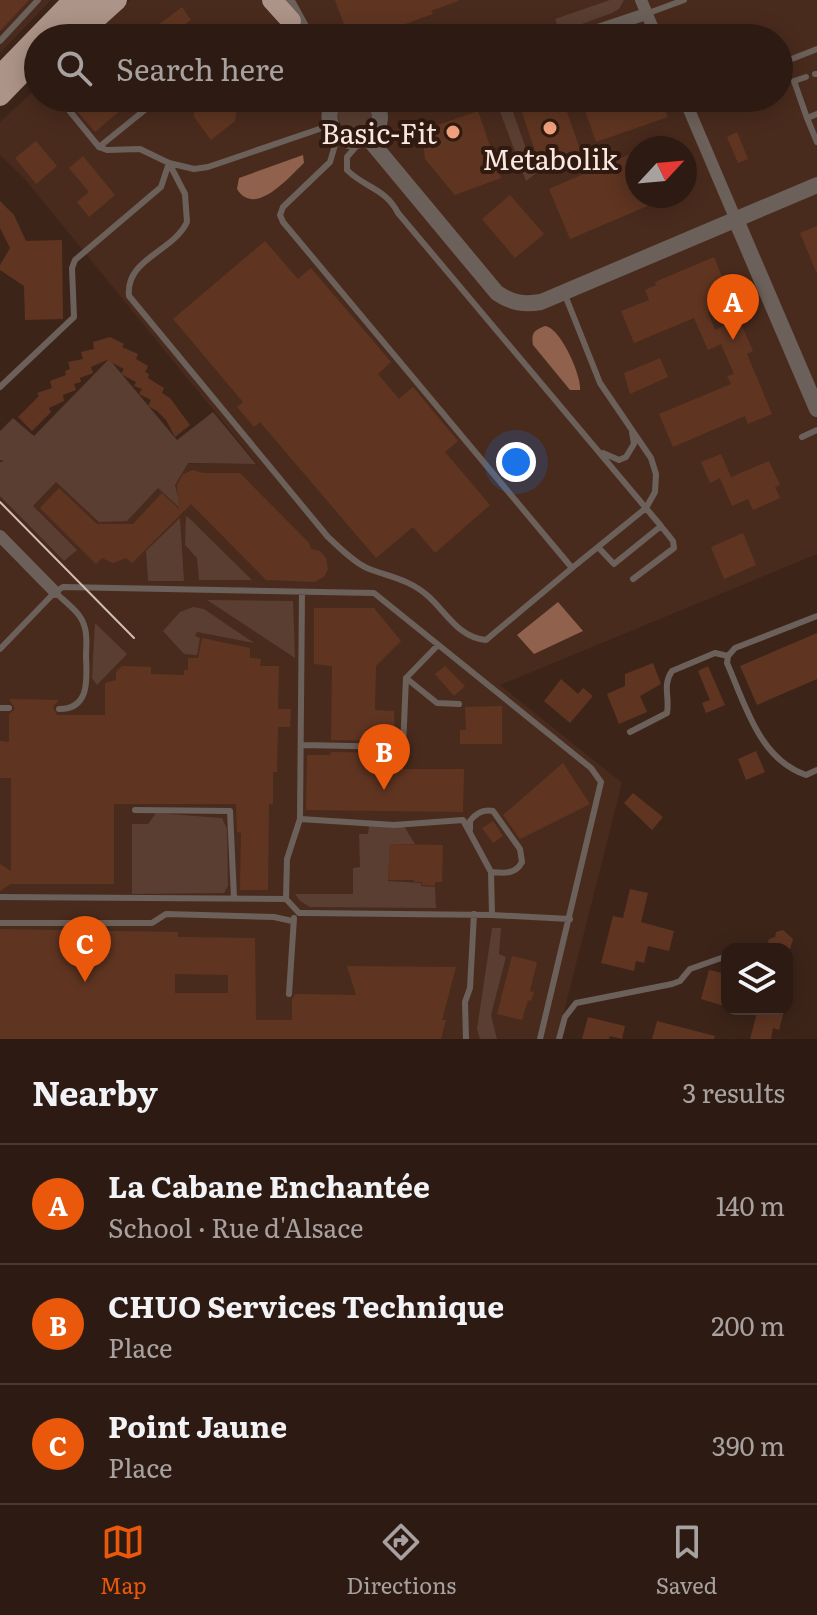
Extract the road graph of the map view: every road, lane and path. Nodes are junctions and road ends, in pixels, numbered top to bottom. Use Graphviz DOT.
graph roads {
  1 [pos="38,0"];
  2 [pos="59,0"];
  3 [pos="73,0"];
  4 [pos="641,0"];
  5 [pos="684,0"];
  6 [pos="108,2"];
  7 [pos="646,14"];
  8 [pos="37,24"];
  9 [pos="50,24"];
  10 [pos="76,24"];
  11 [pos="88,24"];
  12 [pos="616,24"];
  13 [pos="651,24"];
  14 [pos="24,37"];
  15 [pos="0,41"];
  16 [pos="817,49"];
  17 [pos="24,50"];
  18 [pos="793,58"];
  19 [pos="0,63"];
  20 [pos="24,71"];
  21 [pos="0,75"];
  22 [pos="806,77"];
  23 [pos="24,85"];
  24 [pos="0,96"];
  25 [pos="0,108"];
  26 [pos="70,112"];
  27 [pos="142,112"];
  28 [pos="330,112"];
  29 [pos="377,112"];
  30 [pos="690,112"];
  31 [pos="817,114"];
  32 [pos="807,118"];
  33 [pos="335,130"];
  34 [pos="365,139"];
  35 [pos="817,142"];
  36 [pos="99,147"];
  37 [pos="169,163"];
  38 [pos="817,185"];
  39 [pos="736,220"];
  40 [pos="564,293"];
  41 [pos="0,387"];
  42 [pos="817,409"];
  43 [pos="631,429"];
  44 [pos="817,430"];
  45 [pos="802,437"];
  46 [pos="600,451"];
  47 [pos="646,508"];
  48 [pos="661,526"];
  49 [pos="0,536"];
  50 [pos="598,547"];
  51 [pos="572,568"];
  52 [pos="633,579"];
  53 [pos="55,592"];
  54 [pos="302,592"];
  55 [pos="817,616"];
  56 [pos="438,645"];
  57 [pos="0,649"];
  58 [pos="728,656"];
  59 [pos="406,678"];
  60 [pos="459,704"];
  61 [pos="0,708"];
  62 [pos="9,708"];
  63 [pos="59,709"];
  64 [pos="630,732"];
  65 [pos="301,745"];
  66 [pos="817,770"];
  67 [pos="135,810"];
  68 [pos="300,819"];
  69 [pos="473,836"];
  70 [pos="491,872"];
  71 [pos="0,897"];
  72 [pos="234,898"];
  73 [pos="286,899"];
  74 [pos="299,913"];
  75 [pos="474,914"];
  76 [pos="492,915"];
  77 [pos="570,919"];
  78 [pos="292,921"];
  79 [pos="0,923"];
  80 [pos="721,958"];
  81 [pos="289,994"];
  82 [pos="466,1039"];
  83 [pos="540,1039"];
  84 [pos="559,1039"];
  1 -- 15 [label="lane"];
  2 -- 8 [label="main road"];
  3 -- 9 [label="main road"];
  4 -- 7 [label="street"];
  5 -- 7 [label="lane"];
  6 -- 10 [label="main road"];
  6 -- 11 [label="main road"];
  7 -- 12 [label="street"];
  7 -- 13 [label="street"];
  14 -- 19 [label="main road"];
  16 -- 18 [label="lane"];
  17 -- 21 [label="main road"];
  20 -- 24 [label="main road"];
  22 -- 32 [label="lane"];
  23 -- 25 [label="main road"];
  26 -- 36 [label="lane"];
  27 -- 36 [label="lane"];
  28 -- 33 [label="street"];
  29 -- 34 [label="street"];
  30 -- 39 [label="street"];
  31 -- 32 [label="lane"];
  32 -- 35 [label="lane"];
  33 -- 34 [label="street"];
  33 -- 37 [label="lane"];
  33 -- 51 [label="lane"];
  34 -- 40 [label="street"];
  34 -- 46 [label="lane"];
  36 -- 37 [label="lane"];
  37 -- 41 [label="lane"];
  37 -- 51 [label="lane"];
  38 -- 39 [label="street"];
  39 -- 40 [label="street"];
  39 -- 42 [label="street"];
  40 -- 43 [label="lane"];
  43 -- 46 [label="lane"];
  43 -- 47 [label="lane"];
  44 -- 45 [label="lane"];
  46 -- 47 [label="lane"];
  47 -- 48 [label="lane"];
  47 -- 50 [label="lane"];
  48 -- 50 [label="lane"];
  48 -- 52 [label="lane"];
  49 -- 53 [label="street"];
  50 -- 51 [label="lane"];
  53 -- 54 [label="lane"];
  53 -- 57 [label="lane"];
  53 -- 63 [label="lane"];
  54 -- 56 [label="lane"];
  54 -- 65 [label="lane"];
  55 -- 58 [label="lane"];
  56 -- 59 [label="lane"];
  56 -- 77 [label="lane"];
  58 -- 64 [label="lane"];
  58 -- 66 [label="lane"];
  59 -- 60 [label="lane"];
  59 -- 65 [label="lane"];
  61 -- 62 [label="lane"];
  65 -- 68 [label="lane"];
  67 -- 72 [label="lane"];
  68 -- 69 [label="lane"];
  68 -- 73 [label="lane"];
  69 -- 70 [label="lane"];
  69 -- 70 [label="lane"];
  70 -- 76 [label="lane"];
  71 -- 72 [label="lane"];
  72 -- 73 [label="lane"];
  73 -- 74 [label="lane"];
  74 -- 75 [label="lane"];
  74 -- 78 [label="lane"];
  75 -- 76 [label="lane"];
  75 -- 82 [label="lane"];
  76 -- 77 [label="lane"];
  77 -- 83 [label="lane"];
  78 -- 79 [label="lane"];
  78 -- 81 [label="lane"];
  80 -- 84 [label="lane"];
}
